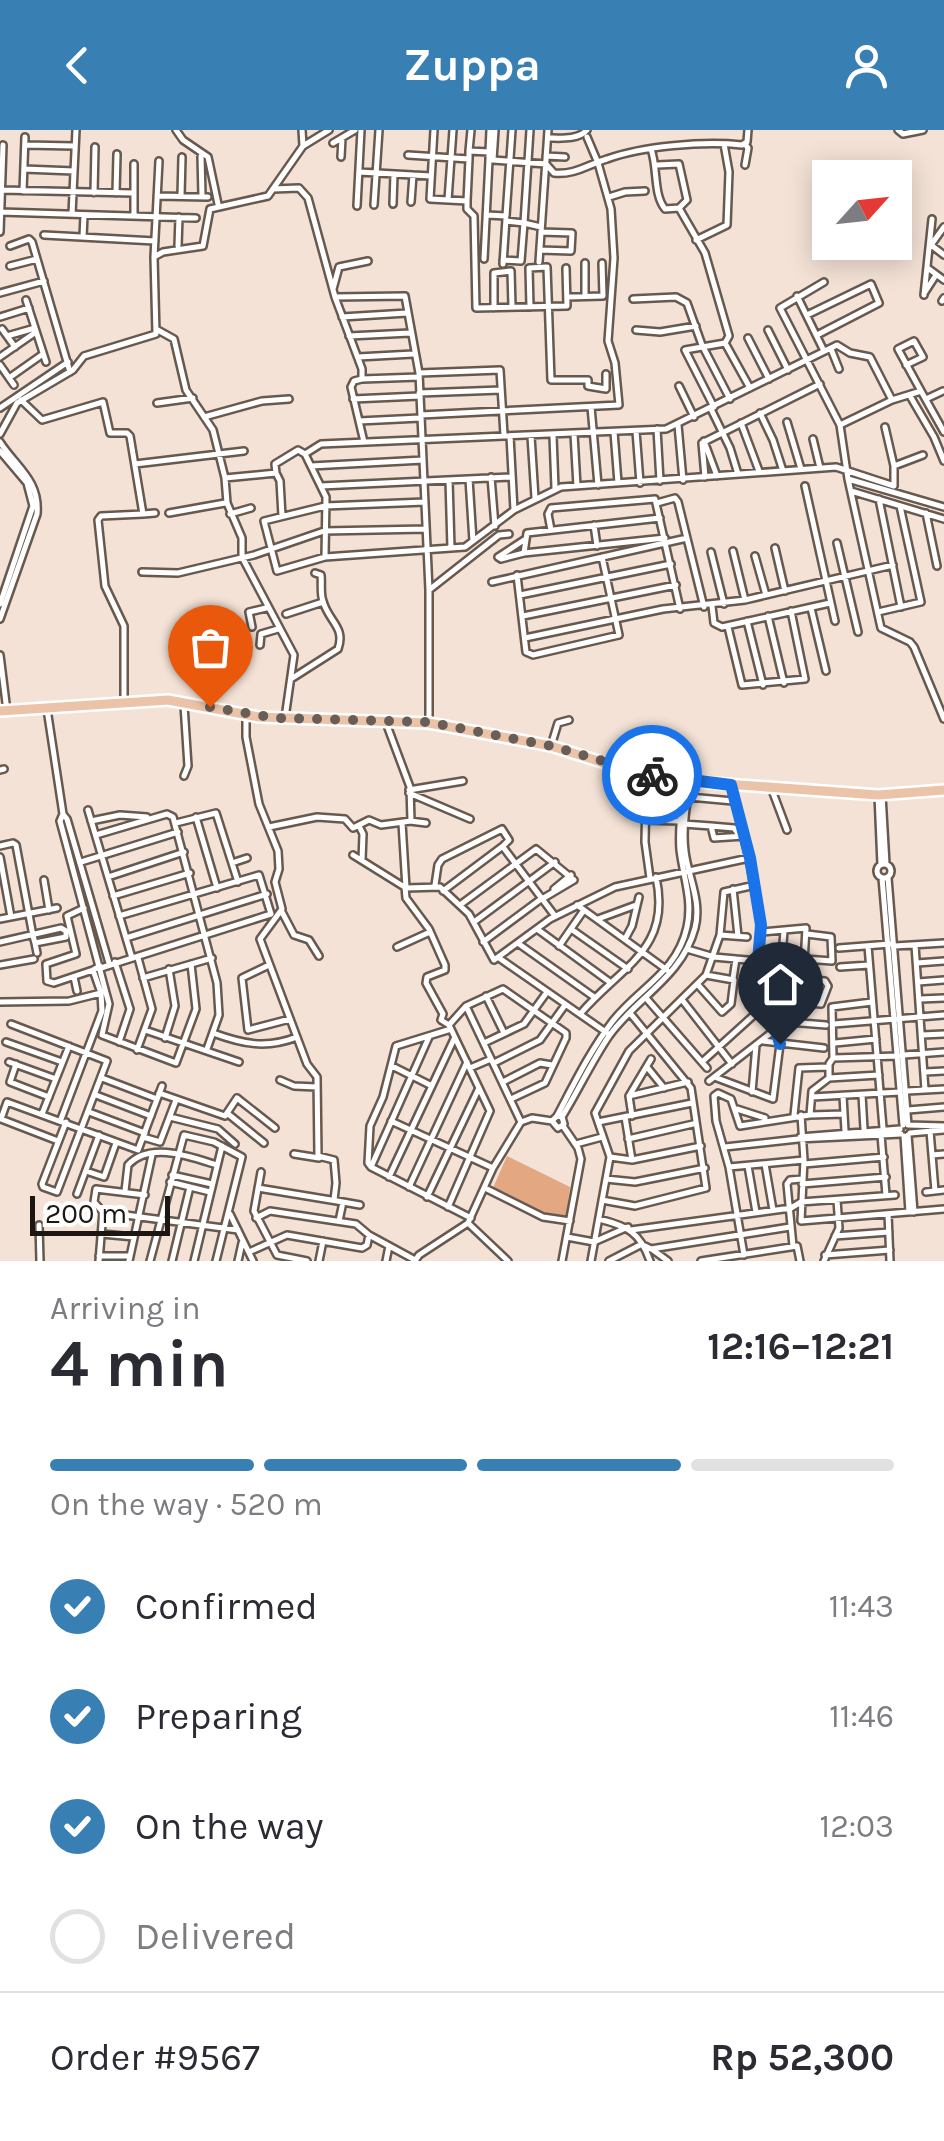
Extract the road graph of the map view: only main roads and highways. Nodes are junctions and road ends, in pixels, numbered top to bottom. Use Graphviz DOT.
graph roads {
  1 [pos="3,712"];
  2 [pos="944,790"];
  1 -- 2 [label="main road"];
}
